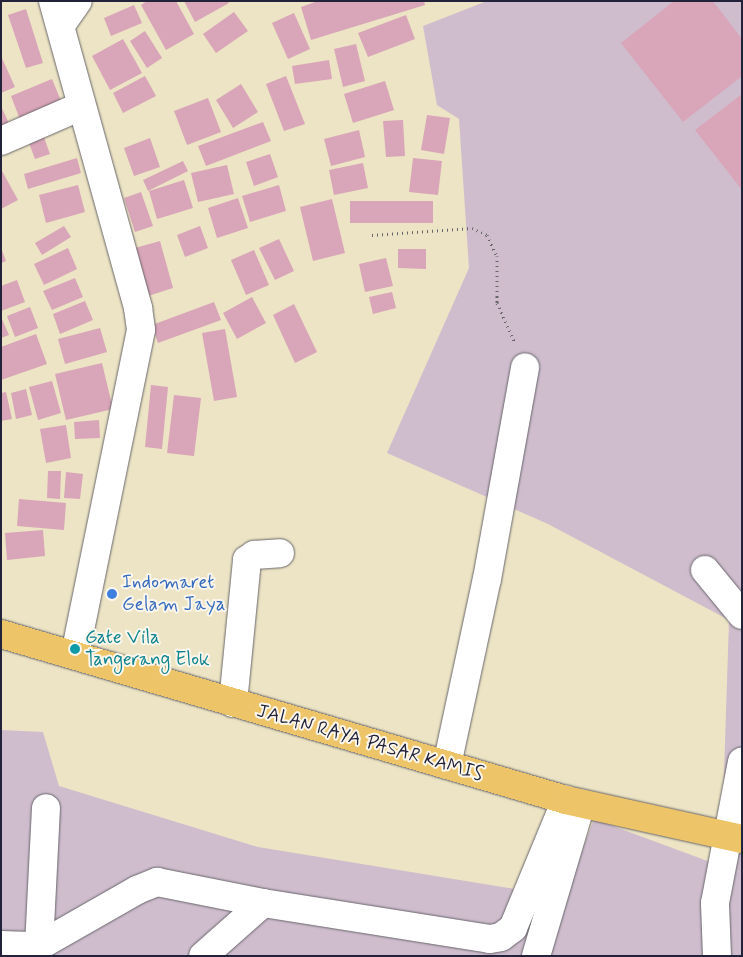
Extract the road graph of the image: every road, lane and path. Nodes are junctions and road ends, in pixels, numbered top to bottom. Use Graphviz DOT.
graph roads {
  1 [pos="78,1"];
  2 [pos="57,13"];
  3 [pos="81,106"];
  4 [pos="1,142"];
  5 [pos="372,235"];
  6 [pos="525,367"];
  7 [pos="280,553"];
  8 [pos="705,570"];
  9 [pos="742,615"];
  10 [pos="1,634"];
  11 [pos="75,656"];
  12 [pos="234,704"];
  13 [pos="742,762"];
  14 [pos="447,765"];
  15 [pos="573,802"];
  16 [pos="46,808"];
  17 [pos="735,836"];
  18 [pos="263,903"];
  19 [pos="1,946"];
  20 [pos="39,946"];
  21 [pos="203,956"];
  22 [pos="536,956"];
  23 [pos="717,956"];
  1 -- 2 [label="street"];
  2 -- 3 [label="street"];
  3 -- 4 [label="street"];
  3 -- 11 [label="street"];
  5 -- 6 [label="path"];
  6 -- 14 [label="street"];
  7 -- 12 [label="street"];
  8 -- 9 [label="street"];
  10 -- 11 [label="main road, JALAN RAYA PASAR KAMIS"];
  11 -- 12 [label="main road, JALAN RAYA PASAR KAMIS"];
  12 -- 14 [label="main road, JALAN RAYA PASAR KAMIS"];
  13 -- 17 [label="street"];
  14 -- 15 [label="main road, JALAN RAYA PASAR KAMIS"];
  15 -- 17 [label="main road, JALAN RAYA PASAR KAMIS"];
  15 -- 18 [label="street"];
  15 -- 22 [label="street"];
  16 -- 20 [label="street"];
  17 -- 23 [label="street"];
  18 -- 20 [label="street"];
  18 -- 21 [label="street"];
  19 -- 20 [label="street"];
}
